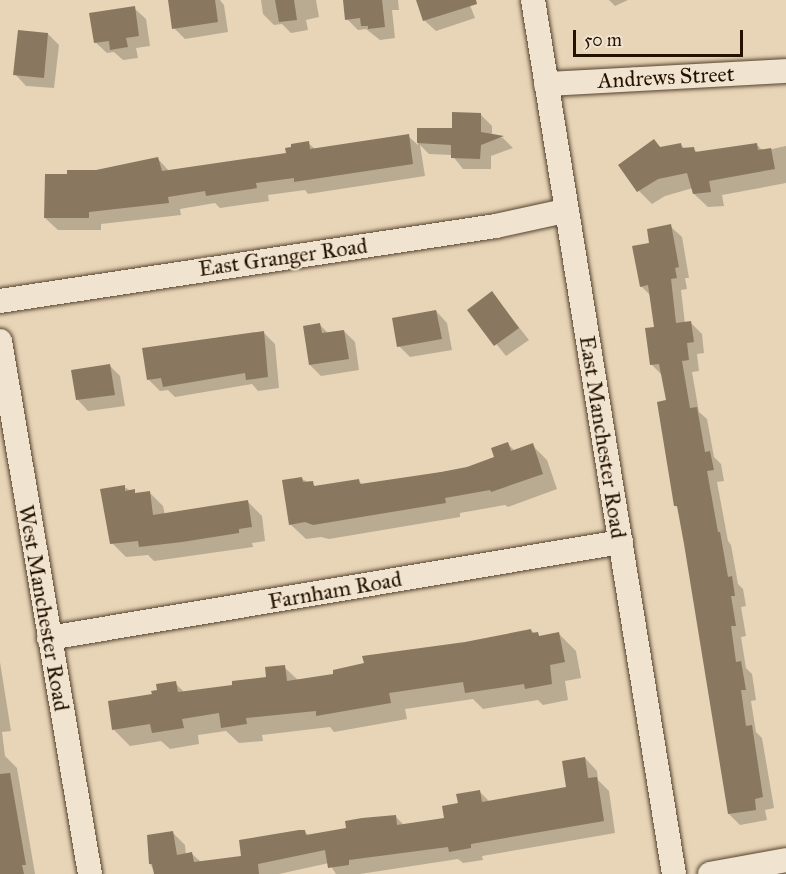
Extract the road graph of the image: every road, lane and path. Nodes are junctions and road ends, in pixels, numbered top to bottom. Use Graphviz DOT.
graph roads {
  1 [pos="533,0"];
  2 [pos="786,71"];
  3 [pos="546,84"];
  4 [pos="565,211"];
  5 [pos="0,301"];
  6 [pos="0,341"];
  7 [pos="5,412"];
  8 [pos="621,542"];
  9 [pos="49,638"];
  10 [pos="786,860"];
  11 [pos="90,874"];
  12 [pos="674,874"];
  13 [pos="710,874"];
  1 -- 3 [label="street, East Manchester Road"];
  2 -- 3 [label="street, Andrews Street"];
  3 -- 4 [label="street, East Manchester Road"];
  4 -- 5 [label="street, East Granger Road"];
  4 -- 8 [label="street, East Manchester Road"];
  6 -- 7 [label="street, West Manchester Road"];
  7 -- 9 [label="street, West Manchester Road"];
  8 -- 9 [label="street, Farnham Road"];
  8 -- 12 [label="street, East Manchester Road"];
  9 -- 11 [label="street, West Manchester Road"];
  10 -- 13 [label="street"];
}
